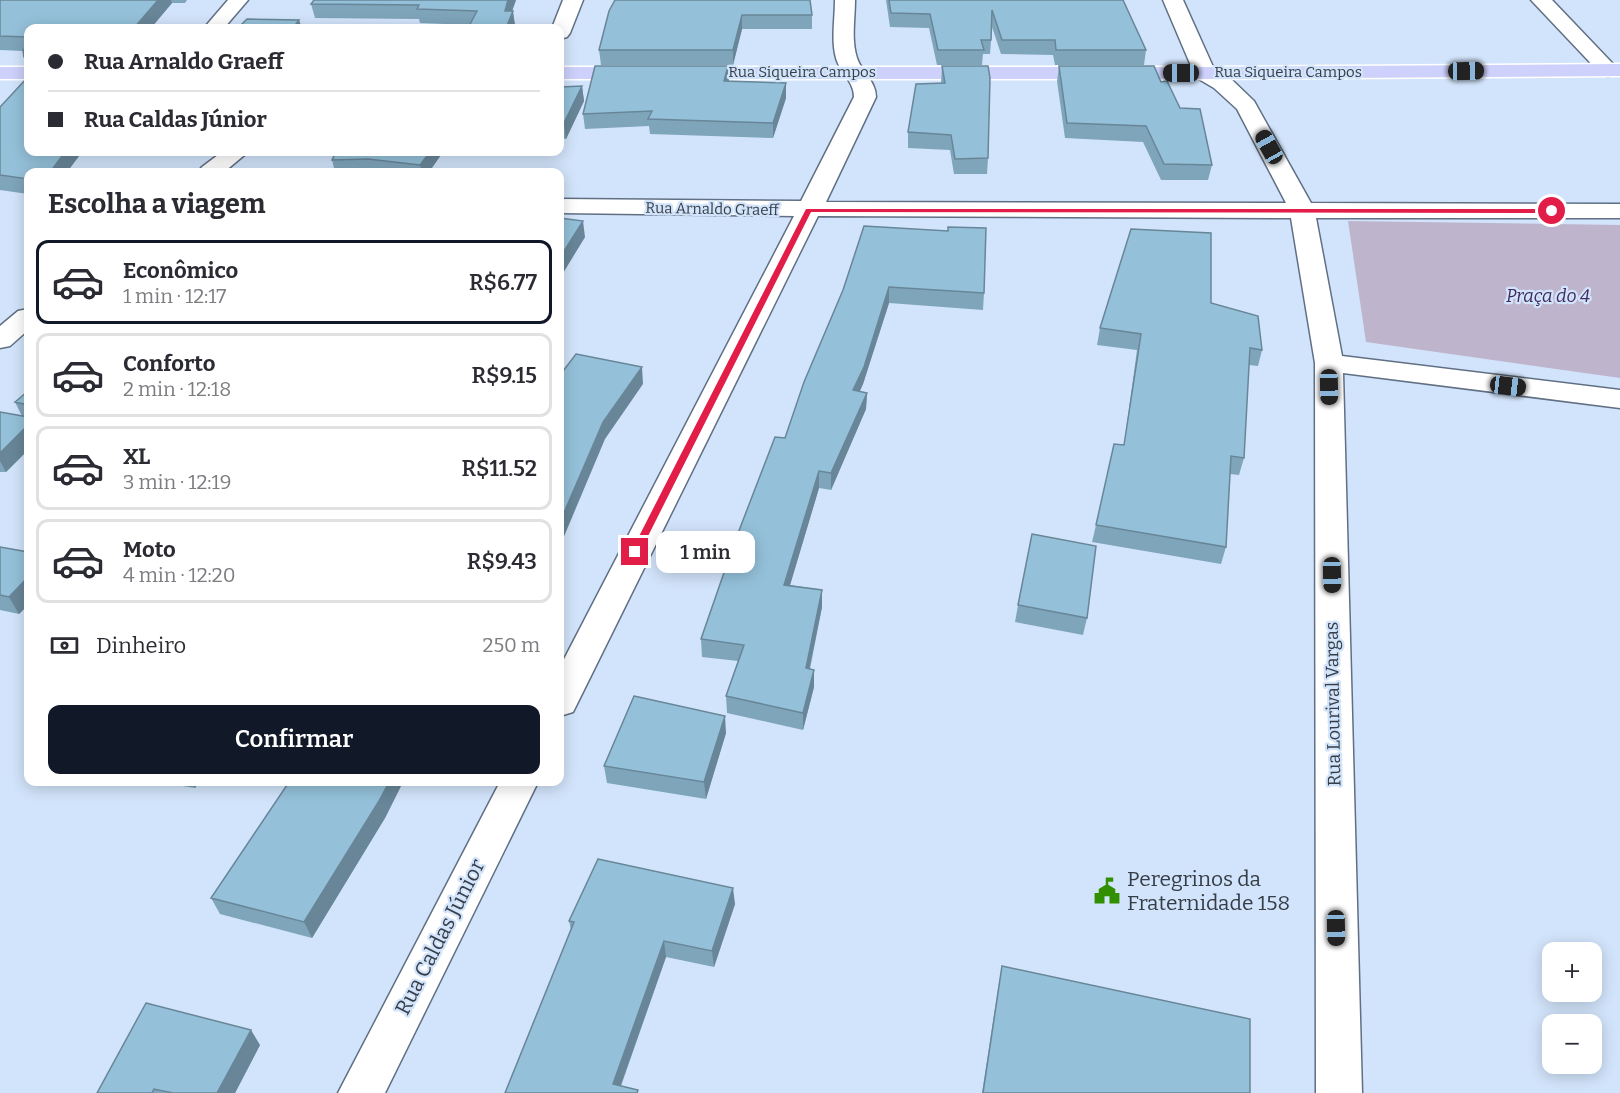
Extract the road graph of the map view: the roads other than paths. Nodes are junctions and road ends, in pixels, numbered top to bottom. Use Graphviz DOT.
graph roads {
  1 [pos="238,0"];
  2 [pos="573,0"];
  3 [pos="845,0"];
  4 [pos="1173,0"];
  5 [pos="1541,0"];
  6 [pos="217,24"];
  7 [pos="564,24"];
  8 [pos="1614,70"];
  9 [pos="854,72"];
  10 [pos="0,73"];
  11 [pos="24,73"];
  12 [pos="564,73"];
  13 [pos="1205,73"];
  14 [pos="231,156"];
  15 [pos="215,168"];
  16 [pos="564,207"];
  17 [pos="1302,209"];
  18 [pos="809,210"];
  19 [pos="1620,211"];
  20 [pos="24,320"];
  21 [pos="0,340"];
  22 [pos="1329,363"];
  23 [pos="1620,399"];
  24 [pos="564,694"];
  25 [pos="517,786"];
  26 [pos="361,1093"];
  27 [pos="1339,1093"];
  1 -- 6 [label="street"];
  2 -- 7 [label="street"];
  3 -- 9 [label="street"];
  4 -- 13 [label="street"];
  5 -- 8 [label="street"];
  8 -- 13 [label="main road, Rua Siqueira Campos"];
  9 -- 12 [label="main road, Rua Siqueira Campos"];
  9 -- 13 [label="main road, Rua Siqueira Campos"];
  9 -- 18 [label="street"];
  10 -- 11 [label="main road"];
  13 -- 17 [label="street, Rua Lourival Vargas"];
  14 -- 15 [label="street"];
  16 -- 18 [label="street, Rua Arnaldo Graeff"];
  17 -- 18 [label="street, Rua Arnaldo Graeff"];
  17 -- 19 [label="street, Rua Arnaldo Graeff"];
  17 -- 22 [label="street, Rua Lourival Vargas"];
  18 -- 24 [label="street"];
  20 -- 21 [label="street"];
  22 -- 23 [label="street"];
  22 -- 27 [label="street, Rua Lourival Vargas"];
  25 -- 26 [label="street, Rua Caldas Júnior"];
}
